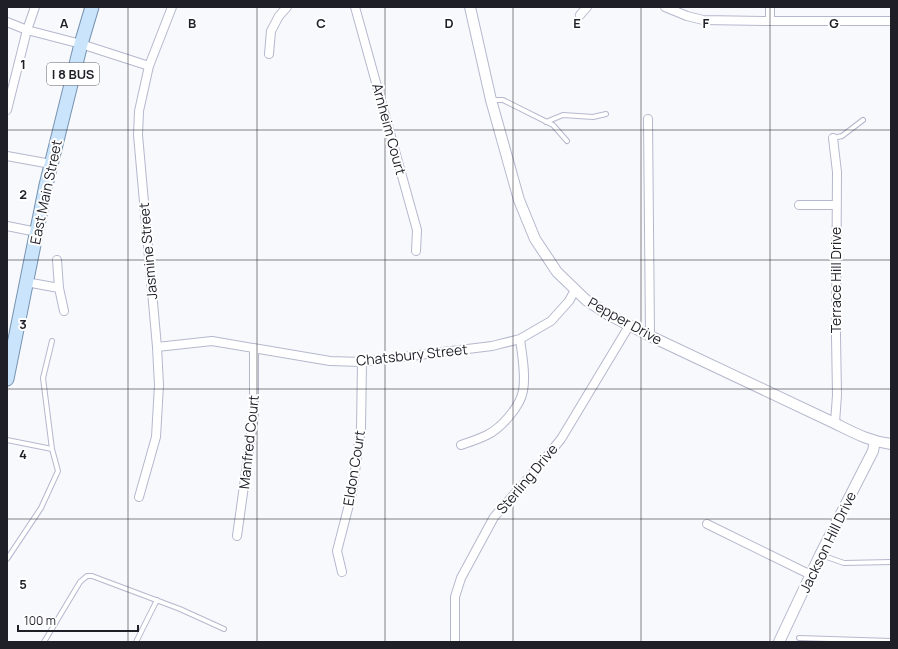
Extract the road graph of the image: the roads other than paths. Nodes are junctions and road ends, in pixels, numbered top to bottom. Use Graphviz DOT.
graph roads {
  1 [pos="35,7"];
  2 [pos="92,7"];
  3 [pos="172,7"];
  4 [pos="287,7"];
  5 [pos="355,7"];
  6 [pos="470,7"];
  7 [pos="587,7"];
  8 [pos="665,7"];
  9 [pos="770,7"];
  10 [pos="580,16"];
  11 [pos="891,21"];
  12 [pos="7,22"];
  13 [pos="770,22"];
  14 [pos="27,30"];
  15 [pos="81,44"];
  16 [pos="269,54"];
  17 [pos="150,66"];
  18 [pos="491,100"];
  19 [pos="7,110"];
  20 [pos="606,114"];
  21 [pos="648,120"];
  22 [pos="863,120"];
  23 [pos="546,122"];
  24 [pos="833,138"];
  25 [pos="567,141"];
  26 [pos="7,156"];
  27 [pos="51,164"];
  28 [pos="799,205"];
  29 [pos="837,205"];
  30 [pos="7,226"];
  31 [pos="37,232"];
  32 [pos="416,251"];
  33 [pos="57,260"];
  34 [pos="26,282"];
  35 [pos="59,288"];
  36 [pos="575,290"];
  37 [pos="64,311"];
  38 [pos="629,326"];
  39 [pos="650,336"];
  40 [pos="520,339"];
  41 [pos="52,341"];
  42 [pos="157,347"];
  43 [pos="254,348"];
  44 [pos="9,353"];
  45 [pos="362,362"];
  46 [pos="7,378"];
  47 [pos="835,423"];
  48 [pos="7,440"];
  49 [pos="875,442"];
  50 [pos="891,444"];
  51 [pos="462,445"];
  52 [pos="52,449"];
  53 [pos="139,497"];
  54 [pos="707,524"];
  55 [pos="237,536"];
  56 [pos="820,555"];
  57 [pos="7,559"];
  58 [pos="891,562"];
  59 [pos="342,572"];
  60 [pos="811,575"];
  61 [pos="157,600"];
  62 [pos="224,629"];
  63 [pos="799,638"];
  64 [pos="891,641"];
  65 [pos="44,642"];
  66 [pos="136,642"];
  67 [pos="455,642"];
  68 [pos="779,642"];
  1 -- 14 [label="street"];
  2 -- 15 [label="main road, East Main Street / I 8 BUS"];
  3 -- 17 [label="street, Jasmine Street"];
  4 -- 16 [label="street"];
  5 -- 32 [label="street, Arnheim Court"];
  6 -- 18 [label="street, Pepper Drive"];
  7 -- 10 [label="street"];
  8 -- 13 [label="street"];
  9 -- 13 [label="street"];
  11 -- 13 [label="street"];
  12 -- 14 [label="street"];
  14 -- 15 [label="street"];
  14 -- 19 [label="street"];
  15 -- 17 [label="street"];
  15 -- 27 [label="main road, East Main Street / I 8 BUS"];
  17 -- 42 [label="street, Jasmine Street"];
  18 -- 23 [label="lane"];
  18 -- 36 [label="street, Pepper Drive"];
  20 -- 23 [label="lane"];
  21 -- 39 [label="street"];
  22 -- 24 [label="lane"];
  23 -- 25 [label="lane"];
  24 -- 29 [label="street, Terrace Hill Drive"];
  26 -- 27 [label="street"];
  27 -- 31 [label="main road, East Main Street / I 8 BUS"];
  28 -- 29 [label="street"];
  29 -- 47 [label="street, Terrace Hill Drive"];
  30 -- 31 [label="street"];
  31 -- 34 [label="main road, East Main Street / I 8 BUS"];
  33 -- 35 [label="street"];
  34 -- 35 [label="street"];
  34 -- 44 [label="main road, East Main Street / I 8 BUS"];
  35 -- 37 [label="street"];
  36 -- 38 [label="street, Pepper Drive"];
  36 -- 40 [label="street, Chatsbury Street"];
  38 -- 39 [label="street, Pepper Drive"];
  38 -- 67 [label="street, Sterling Drive"];
  39 -- 47 [label="street, Pepper Drive"];
  40 -- 45 [label="street, Chatsbury Street"];
  40 -- 51 [label="street"];
  41 -- 52 [label="lane"];
  42 -- 43 [label="street, Chatsbury Street"];
  42 -- 53 [label="street, Jasmine Street"];
  43 -- 45 [label="street, Chatsbury Street"];
  43 -- 55 [label="street, Manfred Court"];
  44 -- 46 [label="main road, East Main Street / I 8 BUS"];
  45 -- 59 [label="street, Eldon Court"];
  47 -- 49 [label="street, Pepper Drive"];
  48 -- 52 [label="lane"];
  49 -- 50 [label="street, Pepper Drive"];
  49 -- 56 [label="street, Jackson Hill Drive"];
  52 -- 57 [label="lane"];
  54 -- 60 [label="street"];
  56 -- 58 [label="lane"];
  56 -- 60 [label="street, Jackson Hill Drive"];
  60 -- 68 [label="street, Jackson Hill Drive"];
  61 -- 62 [label="lane"];
  61 -- 65 [label="lane"];
  61 -- 66 [label="lane"];
  63 -- 64 [label="lane"];
}
